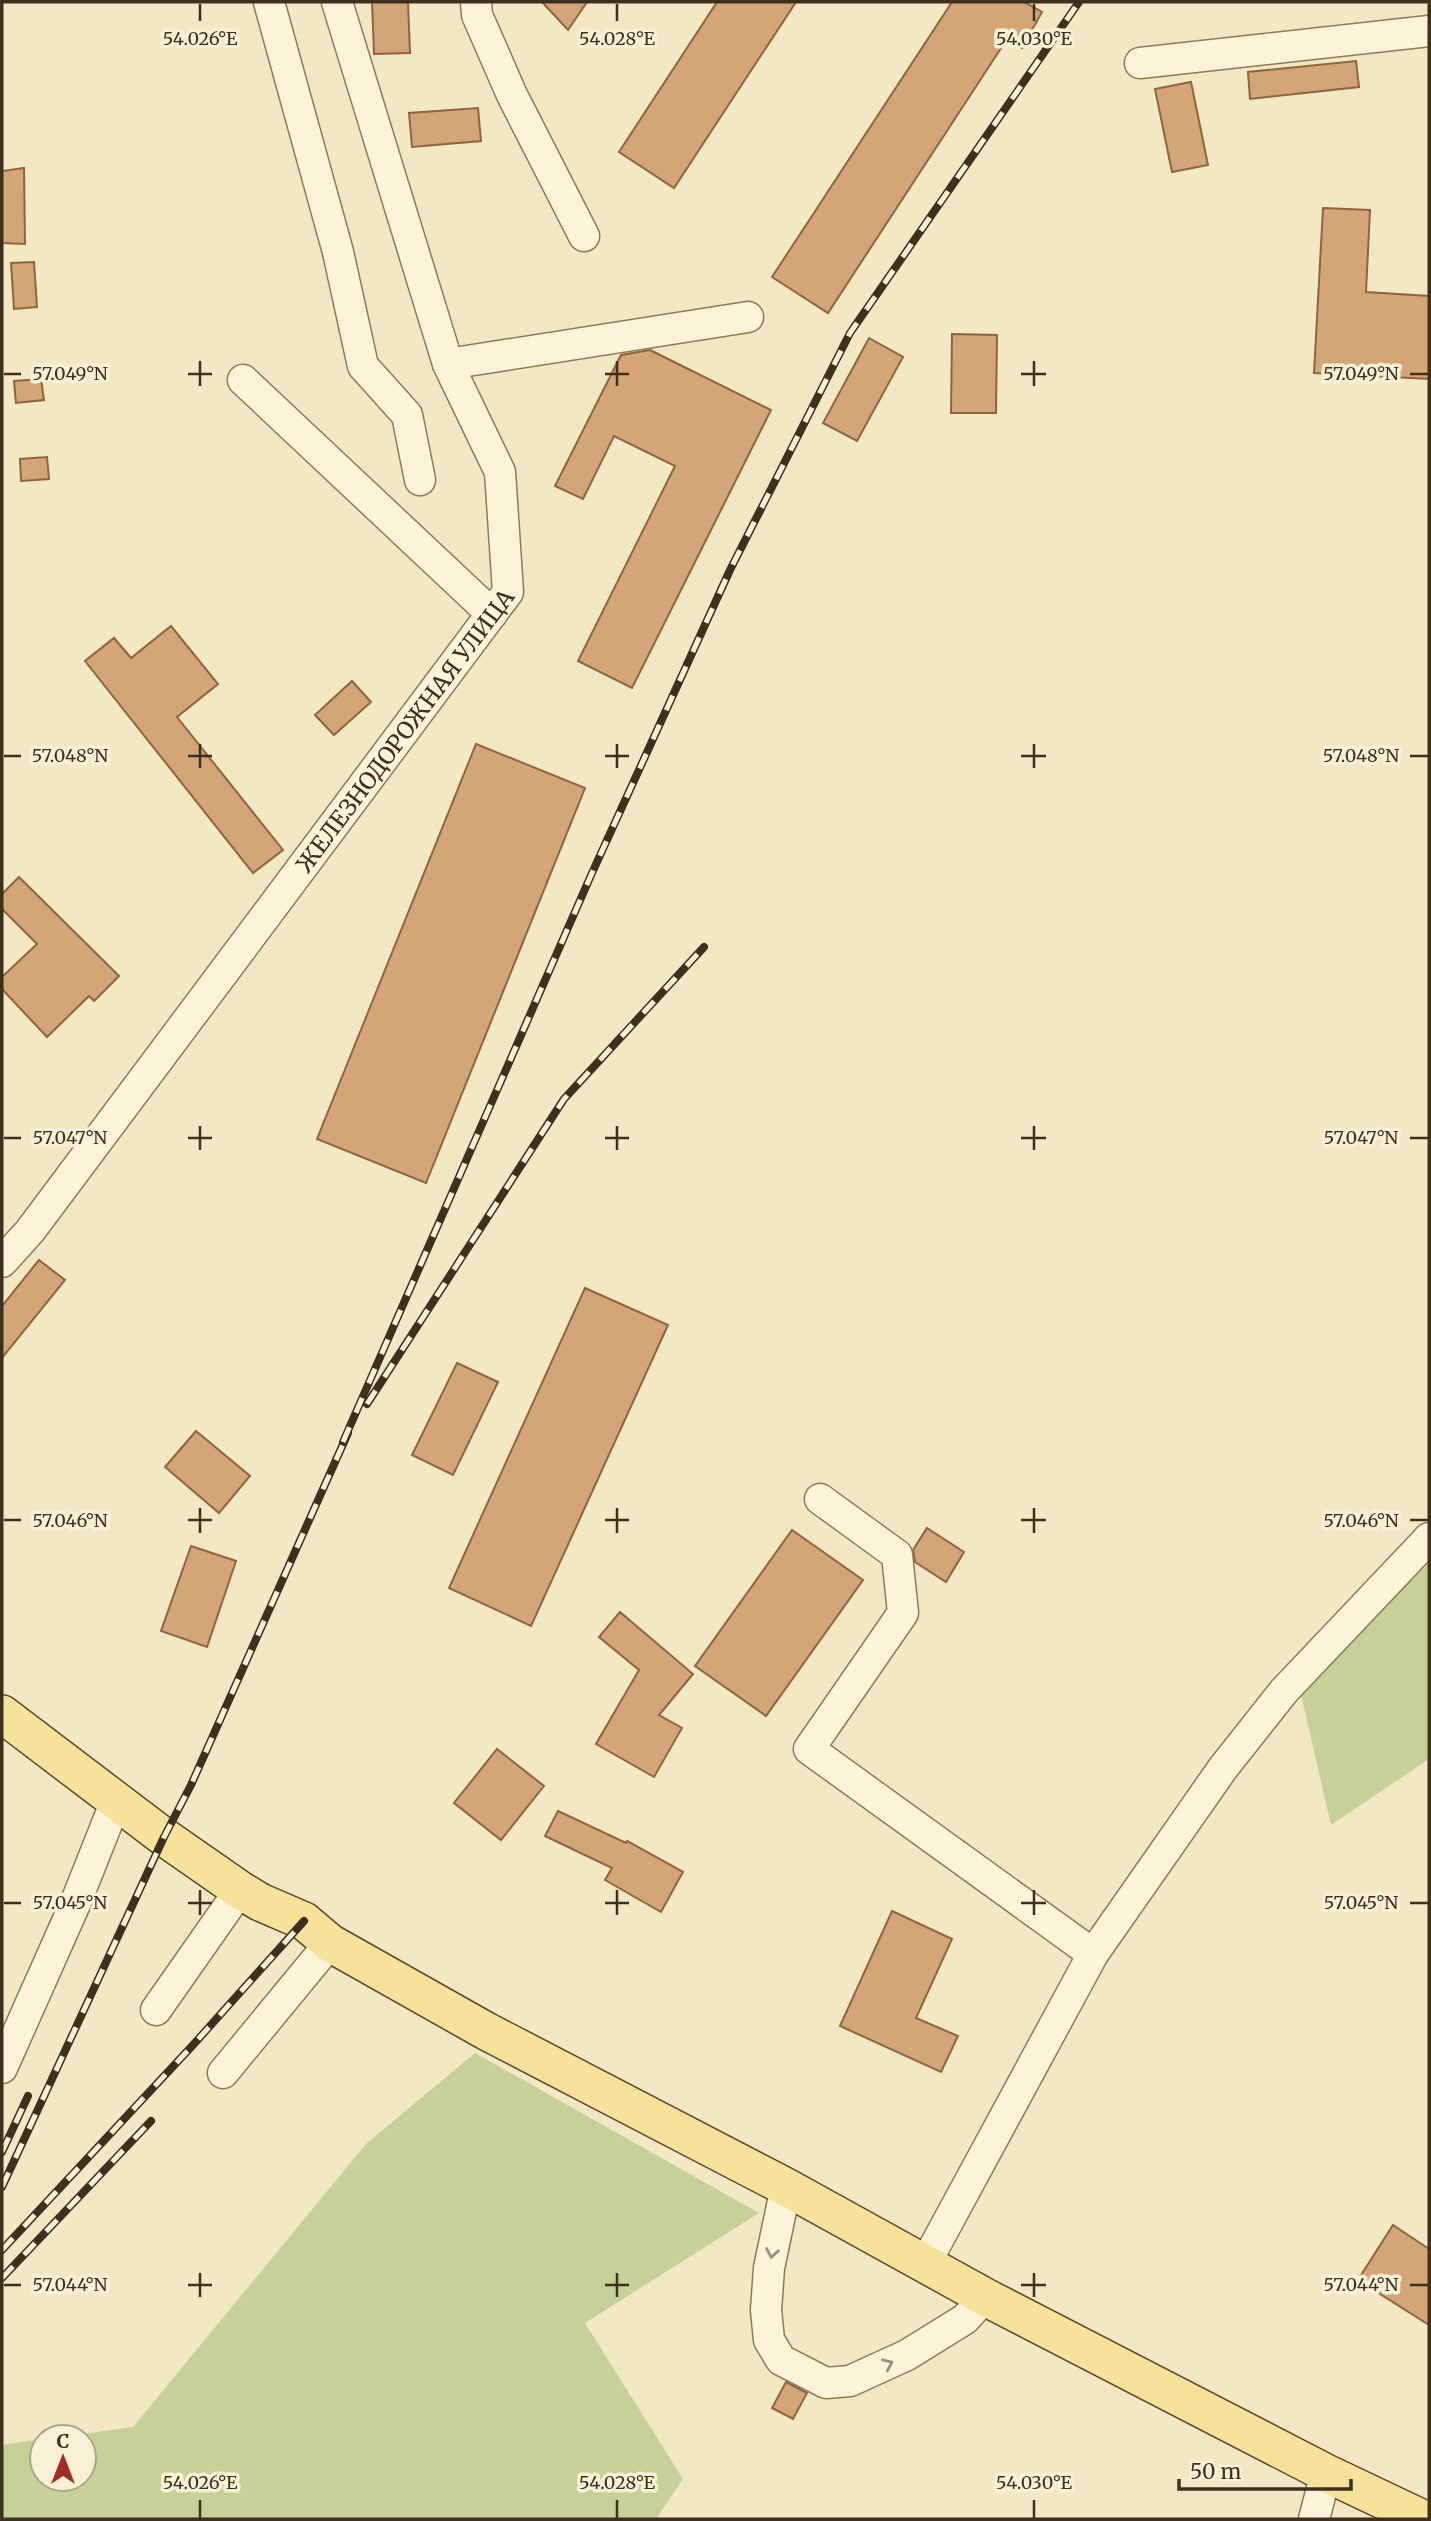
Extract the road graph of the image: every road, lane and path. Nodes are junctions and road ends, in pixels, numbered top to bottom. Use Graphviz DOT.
graph roads {
  1 [pos="269,2"];
  2 [pos="337,2"];
  3 [pos="476,2"];
  4 [pos="1429,31"];
  5 [pos="1140,63"];
  6 [pos="584,236"];
  7 [pos="748,317"];
  8 [pos="447,364"];
  9 [pos="243,380"];
  10 [pos="420,480"];
  11 [pos="492,614"];
  12 [pos="2,1262"];
  13 [pos="820,1499"];
  14 [pos="1429,1538"];
  15 [pos="2,1714"];
  16 [pos="117,1801"];
  17 [pos="240,1890"];
  18 [pos="330,1943"];
  19 [pos="1093,1954"];
  20 [pos="156,2010"];
  21 [pos="2,2068"];
  22 [pos="223,2073"];
  23 [pos="786,2187"];
  24 [pos="925,2264"];
  25 [pos="985,2297"];
  26 [pos="1326,2473"];
  27 [pos="1426,2518"];
  28 [pos="1314,2519"];
  1 -- 10 [label="street"];
  2 -- 8 [label="street, ЖЕЛЕЗНОДОРОЖНАЯ УЛИЦА"];
  3 -- 6 [label="street"];
  4 -- 5 [label="street"];
  7 -- 8 [label="street"];
  8 -- 11 [label="street, ЖЕЛЕЗНОДОРОЖНАЯ УЛИЦА"];
  9 -- 11 [label="street"];
  11 -- 12 [label="street, ЖЕЛЕЗНОДОРОЖНАЯ УЛИЦА"];
  13 -- 19 [label="street"];
  14 -- 19 [label="street"];
  15 -- 16 [label="main road"];
  16 -- 17 [label="main road"];
  16 -- 21 [label="street"];
  17 -- 18 [label="main road"];
  17 -- 20 [label="street"];
  18 -- 22 [label="street"];
  18 -- 23 [label="main road"];
  19 -- 24 [label="street"];
  23 -- 24 [label="main road"];
  23 -- 25 [label="street, one-way"];
  24 -- 25 [label="main road"];
  25 -- 26 [label="main road"];
  26 -- 27 [label="main road"];
  26 -- 28 [label="street"];
}
